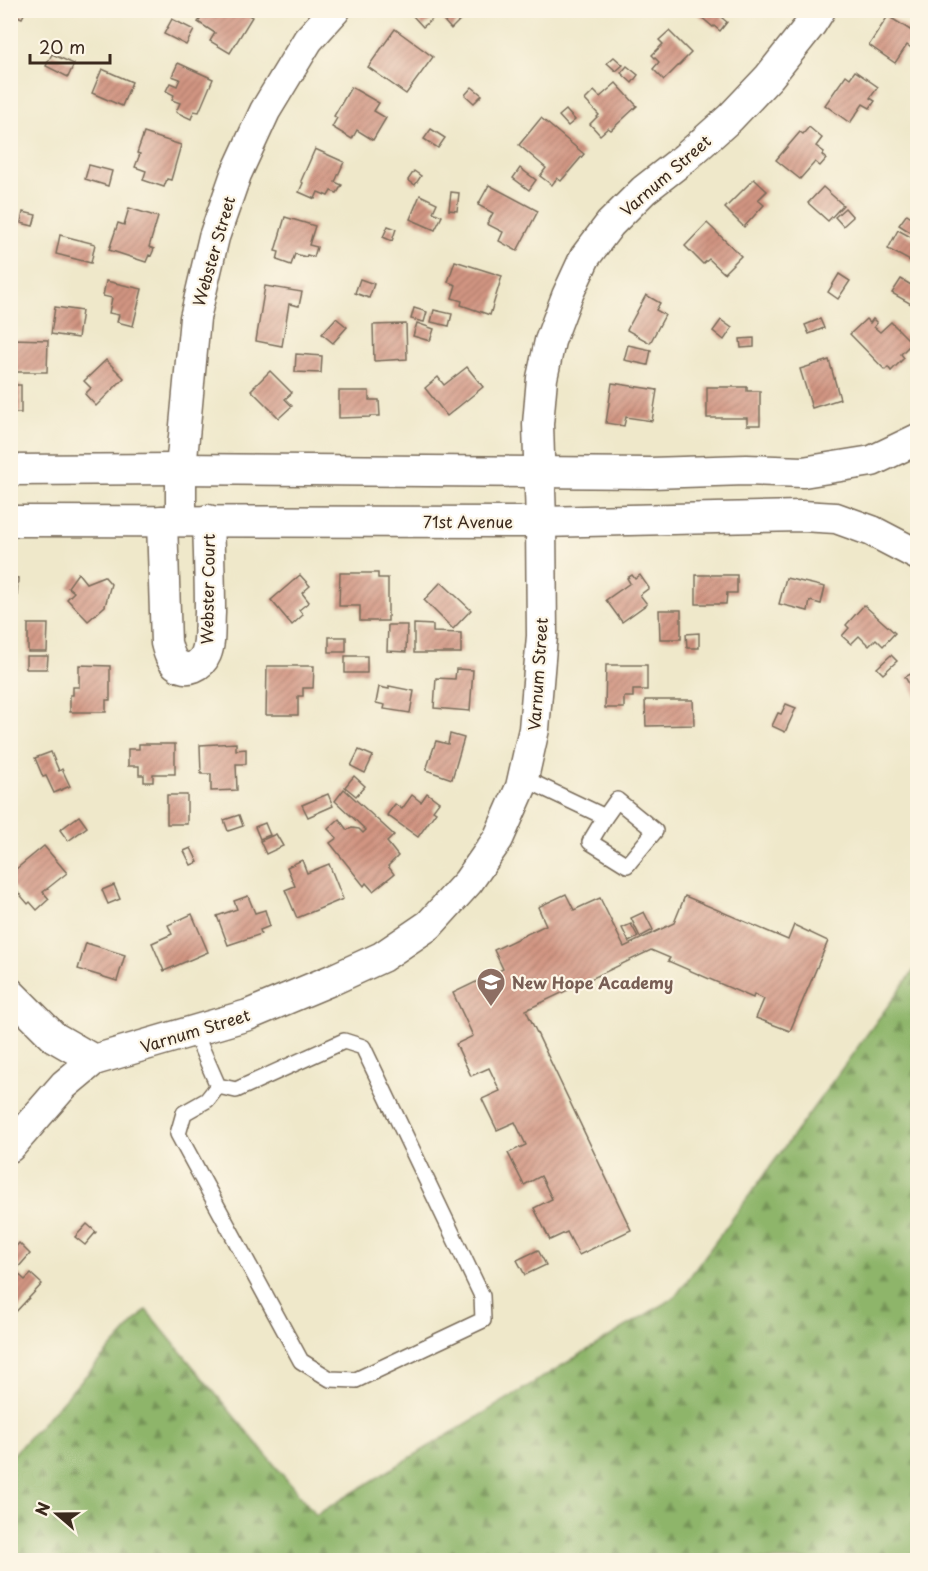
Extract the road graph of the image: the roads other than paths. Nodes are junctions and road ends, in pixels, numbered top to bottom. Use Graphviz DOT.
graph roads {
  1 [pos="334,10"];
  2 [pos="820,10"];
  3 [pos="918,439"];
  4 [pos="181,469"];
  5 [pos="10,470"];
  6 [pos="540,472"];
  7 [pos="803,472"];
  8 [pos="802,516"];
  9 [pos="184,520"];
  10 [pos="10,521"];
  11 [pos="541,522"];
  12 [pos="918,555"];
  13 [pos="523,778"];
  14 [pos="605,817"];
  15 [pos="10,993"];
  16 [pos="194,1031"];
  17 [pos="94,1060"];
  18 [pos="218,1086"];
  19 [pos="10,1147"];
  1 -- 4 [label="street, Webster Street"];
  2 -- 6 [label="street, Varnum Street"];
  3 -- 7 [label="street"];
  4 -- 5 [label="street"];
  4 -- 6 [label="street"];
  4 -- 9 [label="street, Webster Street"];
  6 -- 7 [label="street"];
  6 -- 11 [label="street, Varnum Street"];
  7 -- 8 [label="street"];
  8 -- 11 [label="street, 71st Avenue"];
  8 -- 12 [label="street, 71st Avenue"];
  9 -- 10 [label="street, 71st Avenue"];
  9 -- 11 [label="street, 71st Avenue"];
  11 -- 13 [label="street, Varnum Street"];
  13 -- 14 [label="lane"];
  13 -- 16 [label="street, Varnum Street"];
  15 -- 17 [label="street"];
  16 -- 17 [label="street, Varnum Street"];
  16 -- 18 [label="lane"];
  17 -- 19 [label="street, Varnum Street"];
  18 -- 18 [label="lane"];
}
